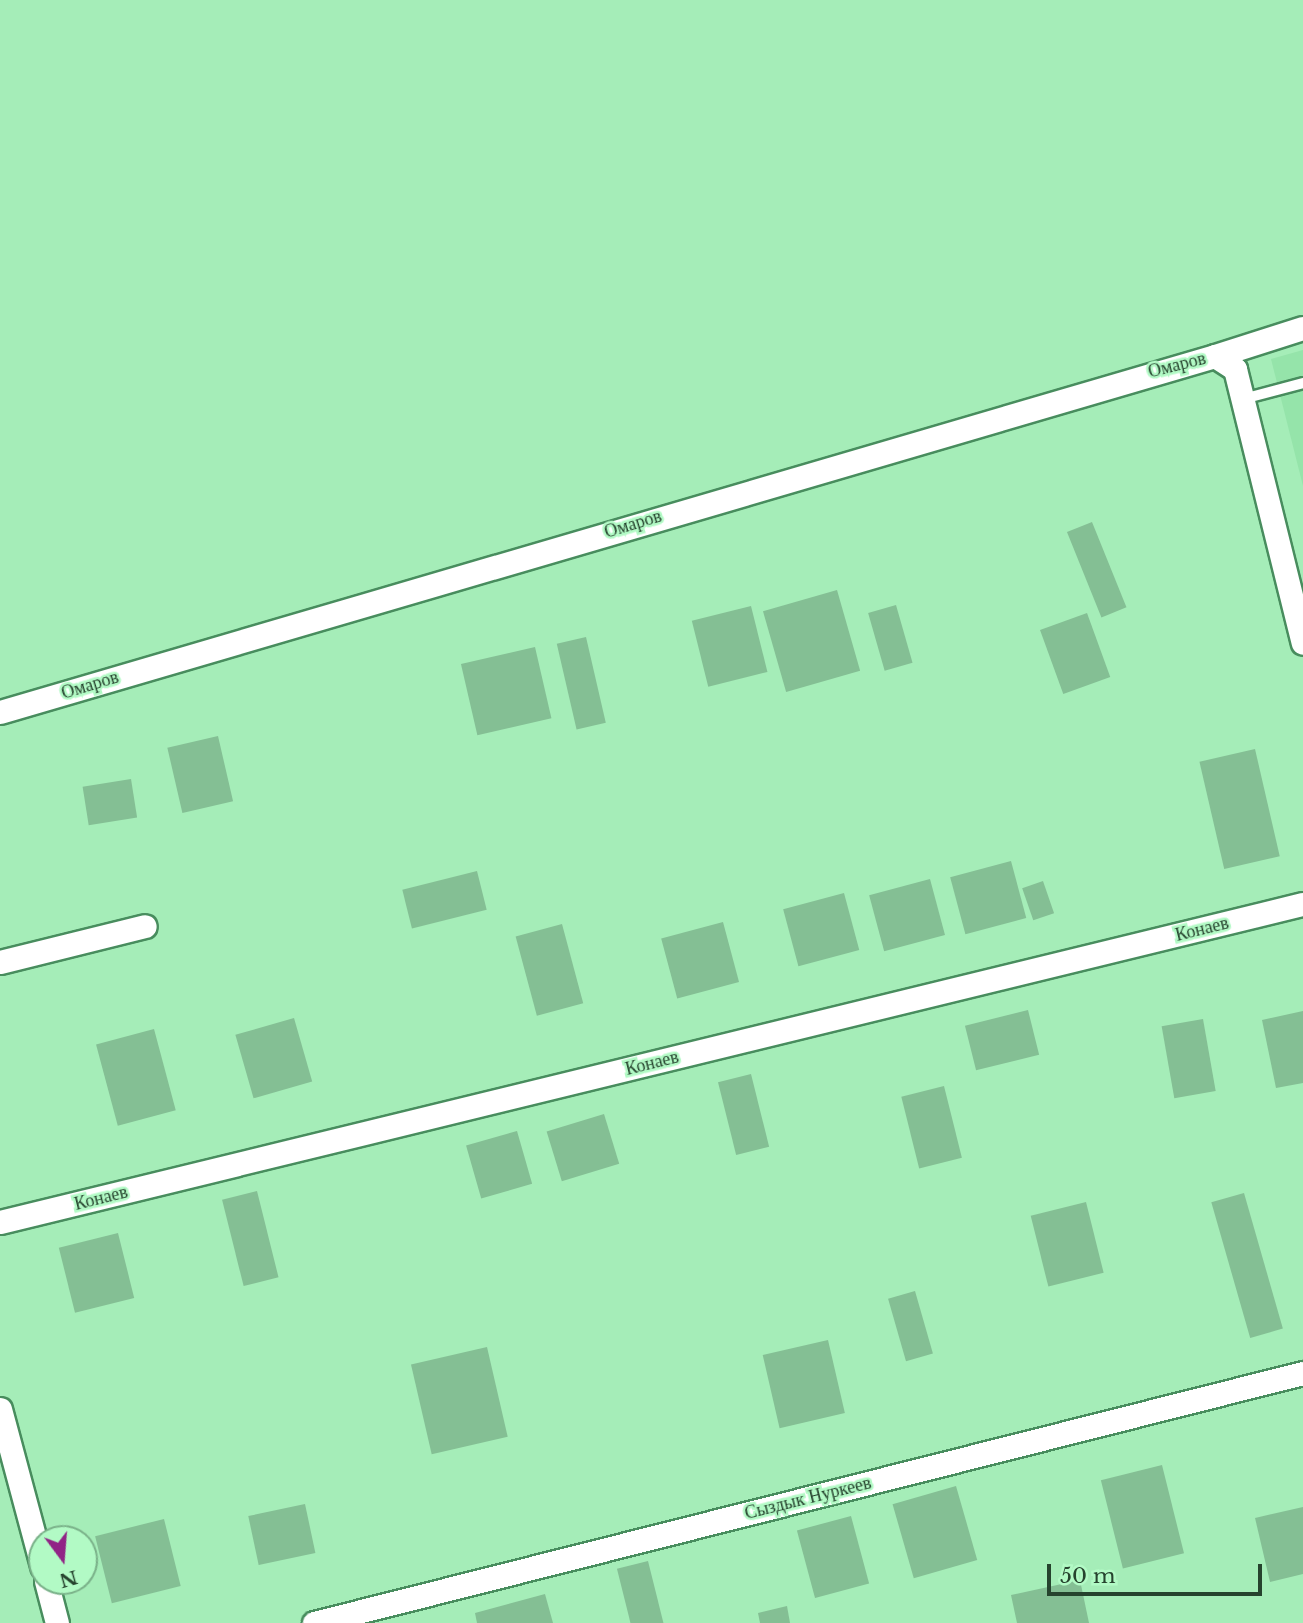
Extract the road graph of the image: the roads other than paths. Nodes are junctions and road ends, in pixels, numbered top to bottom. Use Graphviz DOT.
graph roads {
  1 [pos="1303,328"];
  2 [pos="1216,356"];
  3 [pos="1303,383"];
  4 [pos="1243,399"];
  5 [pos="1303,643"];
  6 [pos="0,712"];
  7 [pos="1303,904"];
  8 [pos="145,926"];
  9 [pos="0,962"];
  10 [pos="0,1222"];
  11 [pos="1303,1373"];
  12 [pos="0,1409"];
  13 [pos="31,1525"];
  14 [pos="50,1595"];
  15 [pos="57,1623"];
  16 [pos="314,1623"];
  1 -- 2 [label="street"];
  2 -- 4 [label="street, Омаров"];
  2 -- 6 [label="street, Омаров"];
  3 -- 4 [label="lane"];
  4 -- 5 [label="street, Омаров"];
  7 -- 10 [label="street, Конаев"];
  8 -- 9 [label="street"];
  11 -- 16 [label="street, Сыздык Нуркеев"];
  12 -- 13 [label="street"];
  14 -- 15 [label="street"];
}
